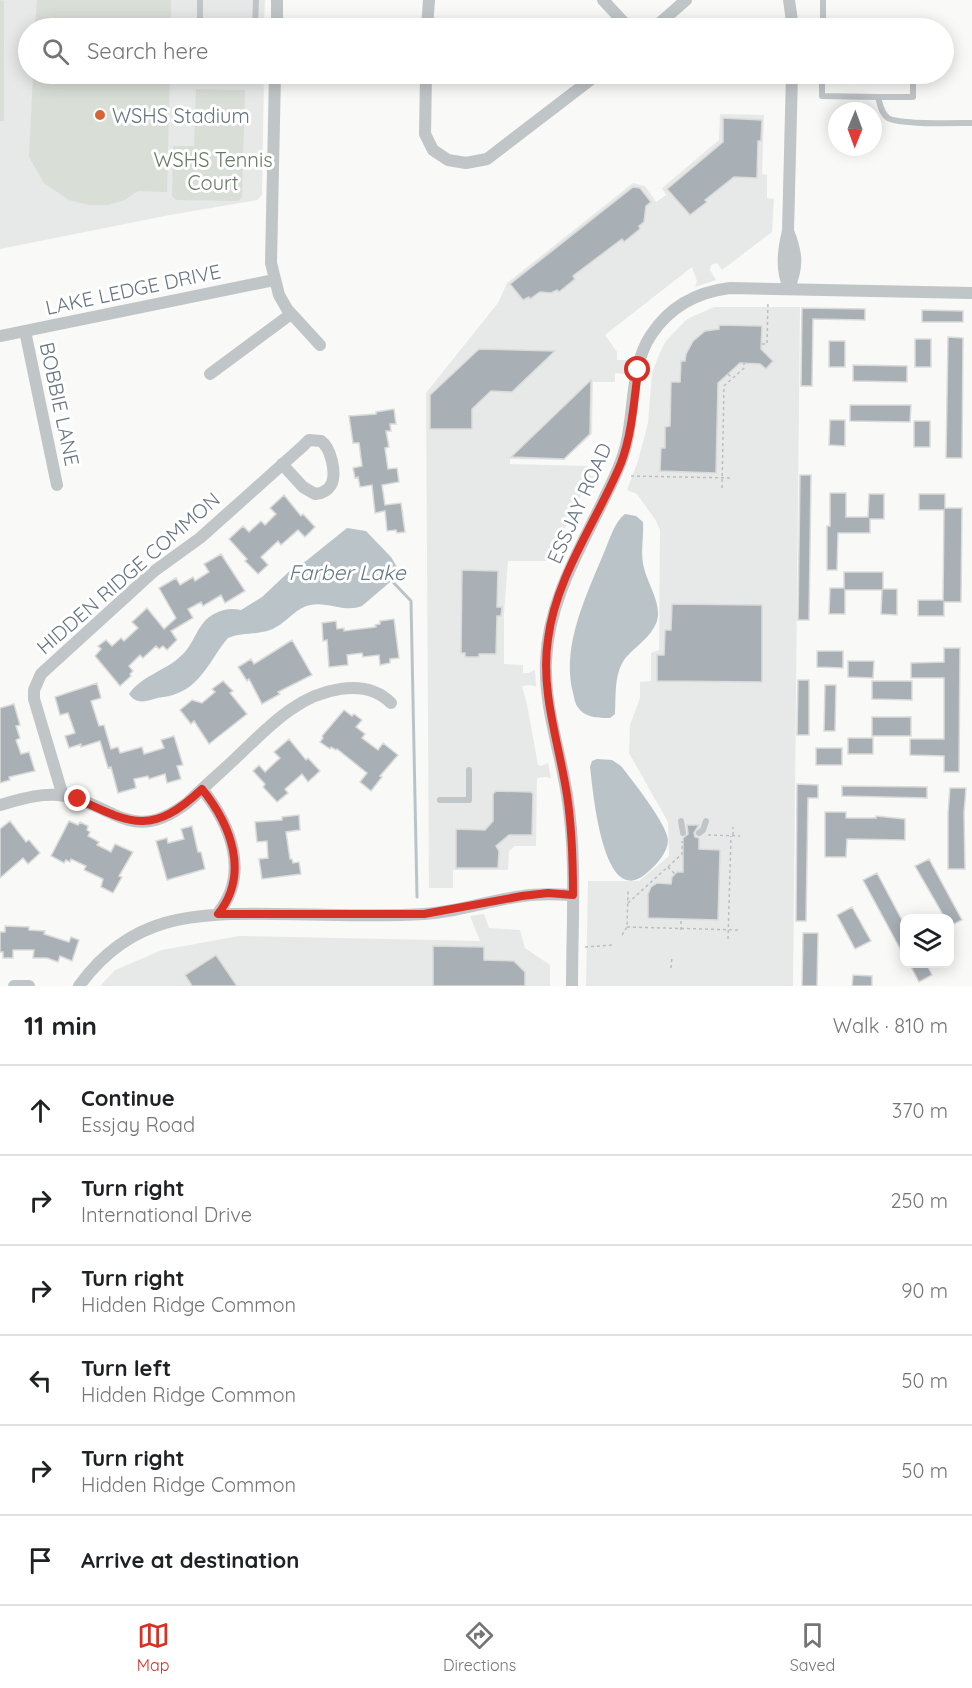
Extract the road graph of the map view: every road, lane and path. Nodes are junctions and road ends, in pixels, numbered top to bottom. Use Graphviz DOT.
graph roads {
  1 [pos="200,0"];
  2 [pos="256,0"];
  3 [pos="277,0"];
  4 [pos="429,0"];
  5 [pos="686,0"];
  6 [pos="789,0"];
  7 [pos="823,0"];
  8 [pos="608,2"];
  9 [pos="200,18"];
  10 [pos="255,18"];
  11 [pos="277,18"];
  12 [pos="428,18"];
  13 [pos="620,18"];
  14 [pos="665,18"];
  15 [pos="792,18"];
  16 [pos="823,18"];
  17 [pos="275,84"];
  18 [pos="426,84"];
  19 [pos="585,84"];
  20 [pos="792,84"];
  21 [pos="822,84"];
  22 [pos="913,84"];
  23 [pos="878,97"];
  24 [pos="972,123"];
  25 [pos="274,280"];
  26 [pos="789,288"];
  27 [pos="972,293"];
  28 [pos="768,302"];
  29 [pos="291,314"];
  30 [pos="25,331"];
  31 [pos="0,336"];
  32 [pos="762,344"];
  33 [pos="320,345"];
  34 [pos="744,363"];
  35 [pos="210,374"];
  36 [pos="728,374"];
  37 [pos="733,378"];
  38 [pos="718,388"];
  39 [pos="724,388"];
  40 [pos="717,423"];
  41 [pos="723,423"];
  42 [pos="282,464"];
  43 [pos="688,472"];
  44 [pos="631,476"];
  45 [pos="688,477"];
  46 [pos="722,478"];
  47 [pos="731,478"];
  48 [pos="57,485"];
  49 [pos="722,488"];
  50 [pos="391,703"];
  51 [pos="469,770"];
  52 [pos="202,789"];
  53 [pos="63,796"];
  54 [pos="440,800"];
  55 [pos="0,805"];
  56 [pos="681,821"];
  57 [pos="706,821"];
  58 [pos="733,827"];
  59 [pos="702,834"];
  60 [pos="732,836"];
  61 [pos="740,836"];
  62 [pos="683,837"];
  63 [pos="668,867"];
  64 [pos="675,874"];
  65 [pos="628,890"];
  66 [pos="573,895"];
  67 [pos="628,903"];
  68 [pos="218,914"];
  69 [pos="681,919"];
  70 [pos="627,927"];
  71 [pos="681,929"];
  72 [pos="729,929"];
  73 [pos="738,930"];
  74 [pos="622,934"];
  75 [pos="728,939"];
  76 [pos="613,945"];
  77 [pos="585,947"];
  78 [pos="672,957"];
  79 [pos="671,968"];
  80 [pos="14,986"];
  81 [pos="29,986"];
  82 [pos="79,986"];
  83 [pos="572,986"];
  1 -- 9 [label="lane"];
  2 -- 10 [label="lane"];
  3 -- 11 [label="street"];
  4 -- 12 [label="street"];
  5 -- 14 [label="street"];
  6 -- 15 [label="street"];
  7 -- 16 [label="lane"];
  8 -- 13 [label="street"];
  17 -- 25 [label="street"];
  18 -- 19 [label="street"];
  20 -- 26 [label="street"];
  21 -- 23 [label="lane"];
  22 -- 23 [label="lane"];
  23 -- 24 [label="lane"];
  25 -- 29 [label="street"];
  25 -- 30 [label="street, LAKE LEDGE DRIVE"];
  26 -- 27 [label="street, ESSJAY ROAD"];
  26 -- 66 [label="street, ESSJAY ROAD"];
  28 -- 32 [label="path"];
  29 -- 33 [label="street"];
  29 -- 35 [label="street"];
  30 -- 31 [label="street, LAKE LEDGE DRIVE"];
  30 -- 48 [label="street, BOBBIE LANE"];
  34 -- 37 [label="path"];
  36 -- 37 [label="path"];
  37 -- 39 [label="path"];
  38 -- 39 [label="path"];
  39 -- 41 [label="path"];
  40 -- 41 [label="path"];
  41 -- 46 [label="path"];
  42 -- 42 [label="street, HIDDEN RIDGE COMMON"];
  42 -- 53 [label="street, HIDDEN RIDGE COMMON"];
  43 -- 45 [label="path"];
  44 -- 45 [label="path"];
  45 -- 46 [label="path"];
  46 -- 47 [label="path"];
  46 -- 49 [label="path"];
  50 -- 52 [label="street"];
  51 -- 54 [label="lane"];
  52 -- 53 [label="street"];
  52 -- 68 [label="street"];
  53 -- 55 [label="street"];
  56 -- 62 [label="lane"];
  57 -- 59 [label="lane"];
  58 -- 60 [label="path"];
  59 -- 60 [label="path"];
  60 -- 61 [label="path"];
  60 -- 72 [label="path"];
  62 -- 63 [label="path"];
  63 -- 64 [label="path"];
  63 -- 67 [label="path"];
  65 -- 67 [label="path"];
  66 -- 68 [label="street"];
  66 -- 83 [label="street, ESSJAY ROAD"];
  67 -- 70 [label="path"];
  68 -- 82 [label="street"];
  69 -- 71 [label="path"];
  70 -- 71 [label="path"];
  70 -- 74 [label="path"];
  71 -- 72 [label="path"];
  72 -- 73 [label="path"];
  72 -- 75 [label="path"];
  76 -- 77 [label="path"];
  78 -- 79 [label="path"];
  80 -- 81 [label="street"];
}
